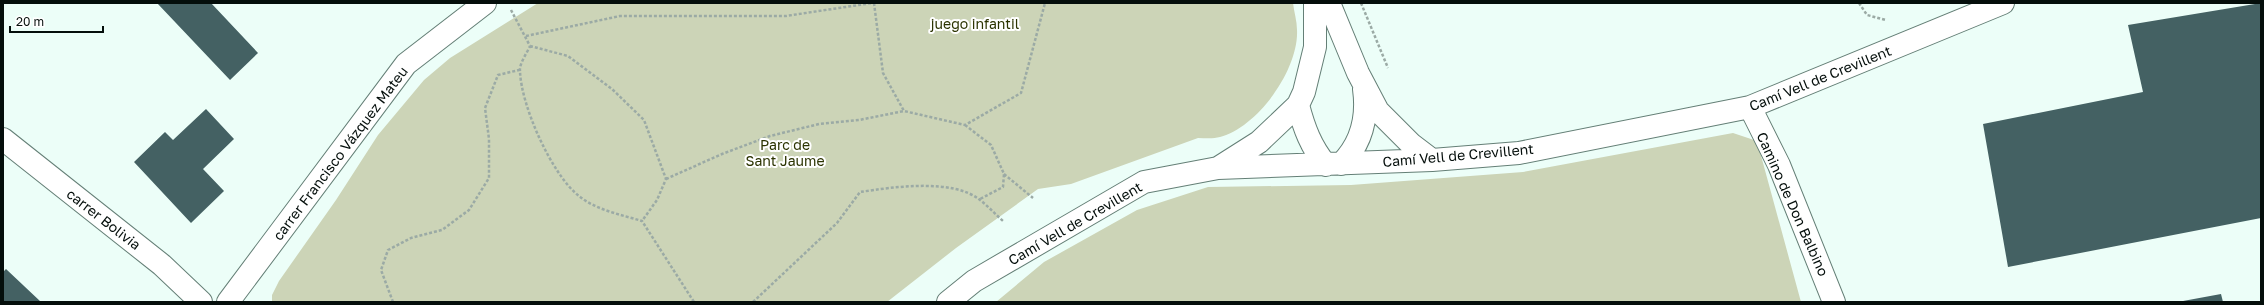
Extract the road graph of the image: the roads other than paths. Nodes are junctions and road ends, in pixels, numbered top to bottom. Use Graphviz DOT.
graph roads {
  1 [pos="485,3"];
  2 [pos="1315,3"];
  3 [pos="1329,3"];
  4 [pos="2003,3"];
  5 [pos="1364,85"];
  6 [pos="1298,105"];
  7 [pos="1750,107"];
  8 [pos="3,140"];
  9 [pos="1432,160"];
  10 [pos="1333,165"];
  11 [pos="1218,168"];
  12 [pos="201,302"];
  13 [pos="228,302"];
  14 [pos="948,302"];
  15 [pos="1834,302"];
  1 -- 13 [label="street, carrer Francisco Vázquez Mateu"];
  2 -- 6 [label="street"];
  3 -- 5 [label="street"];
  4 -- 7 [label="street, Camí Vell de Crevillent"];
  5 -- 9 [label="street"];
  5 -- 10 [label="street"];
  6 -- 10 [label="street"];
  6 -- 11 [label="street"];
  7 -- 9 [label="street, Camí Vell de Crevillent"];
  7 -- 15 [label="street, Camino de Don Balbino"];
  8 -- 12 [label="street, carrer Bolivia"];
  9 -- 10 [label="street, Camí Vell de Crevillent"];
  10 -- 11 [label="street, Camí Vell de Crevillent"];
  11 -- 14 [label="street, Camí Vell de Crevillent"];
}
